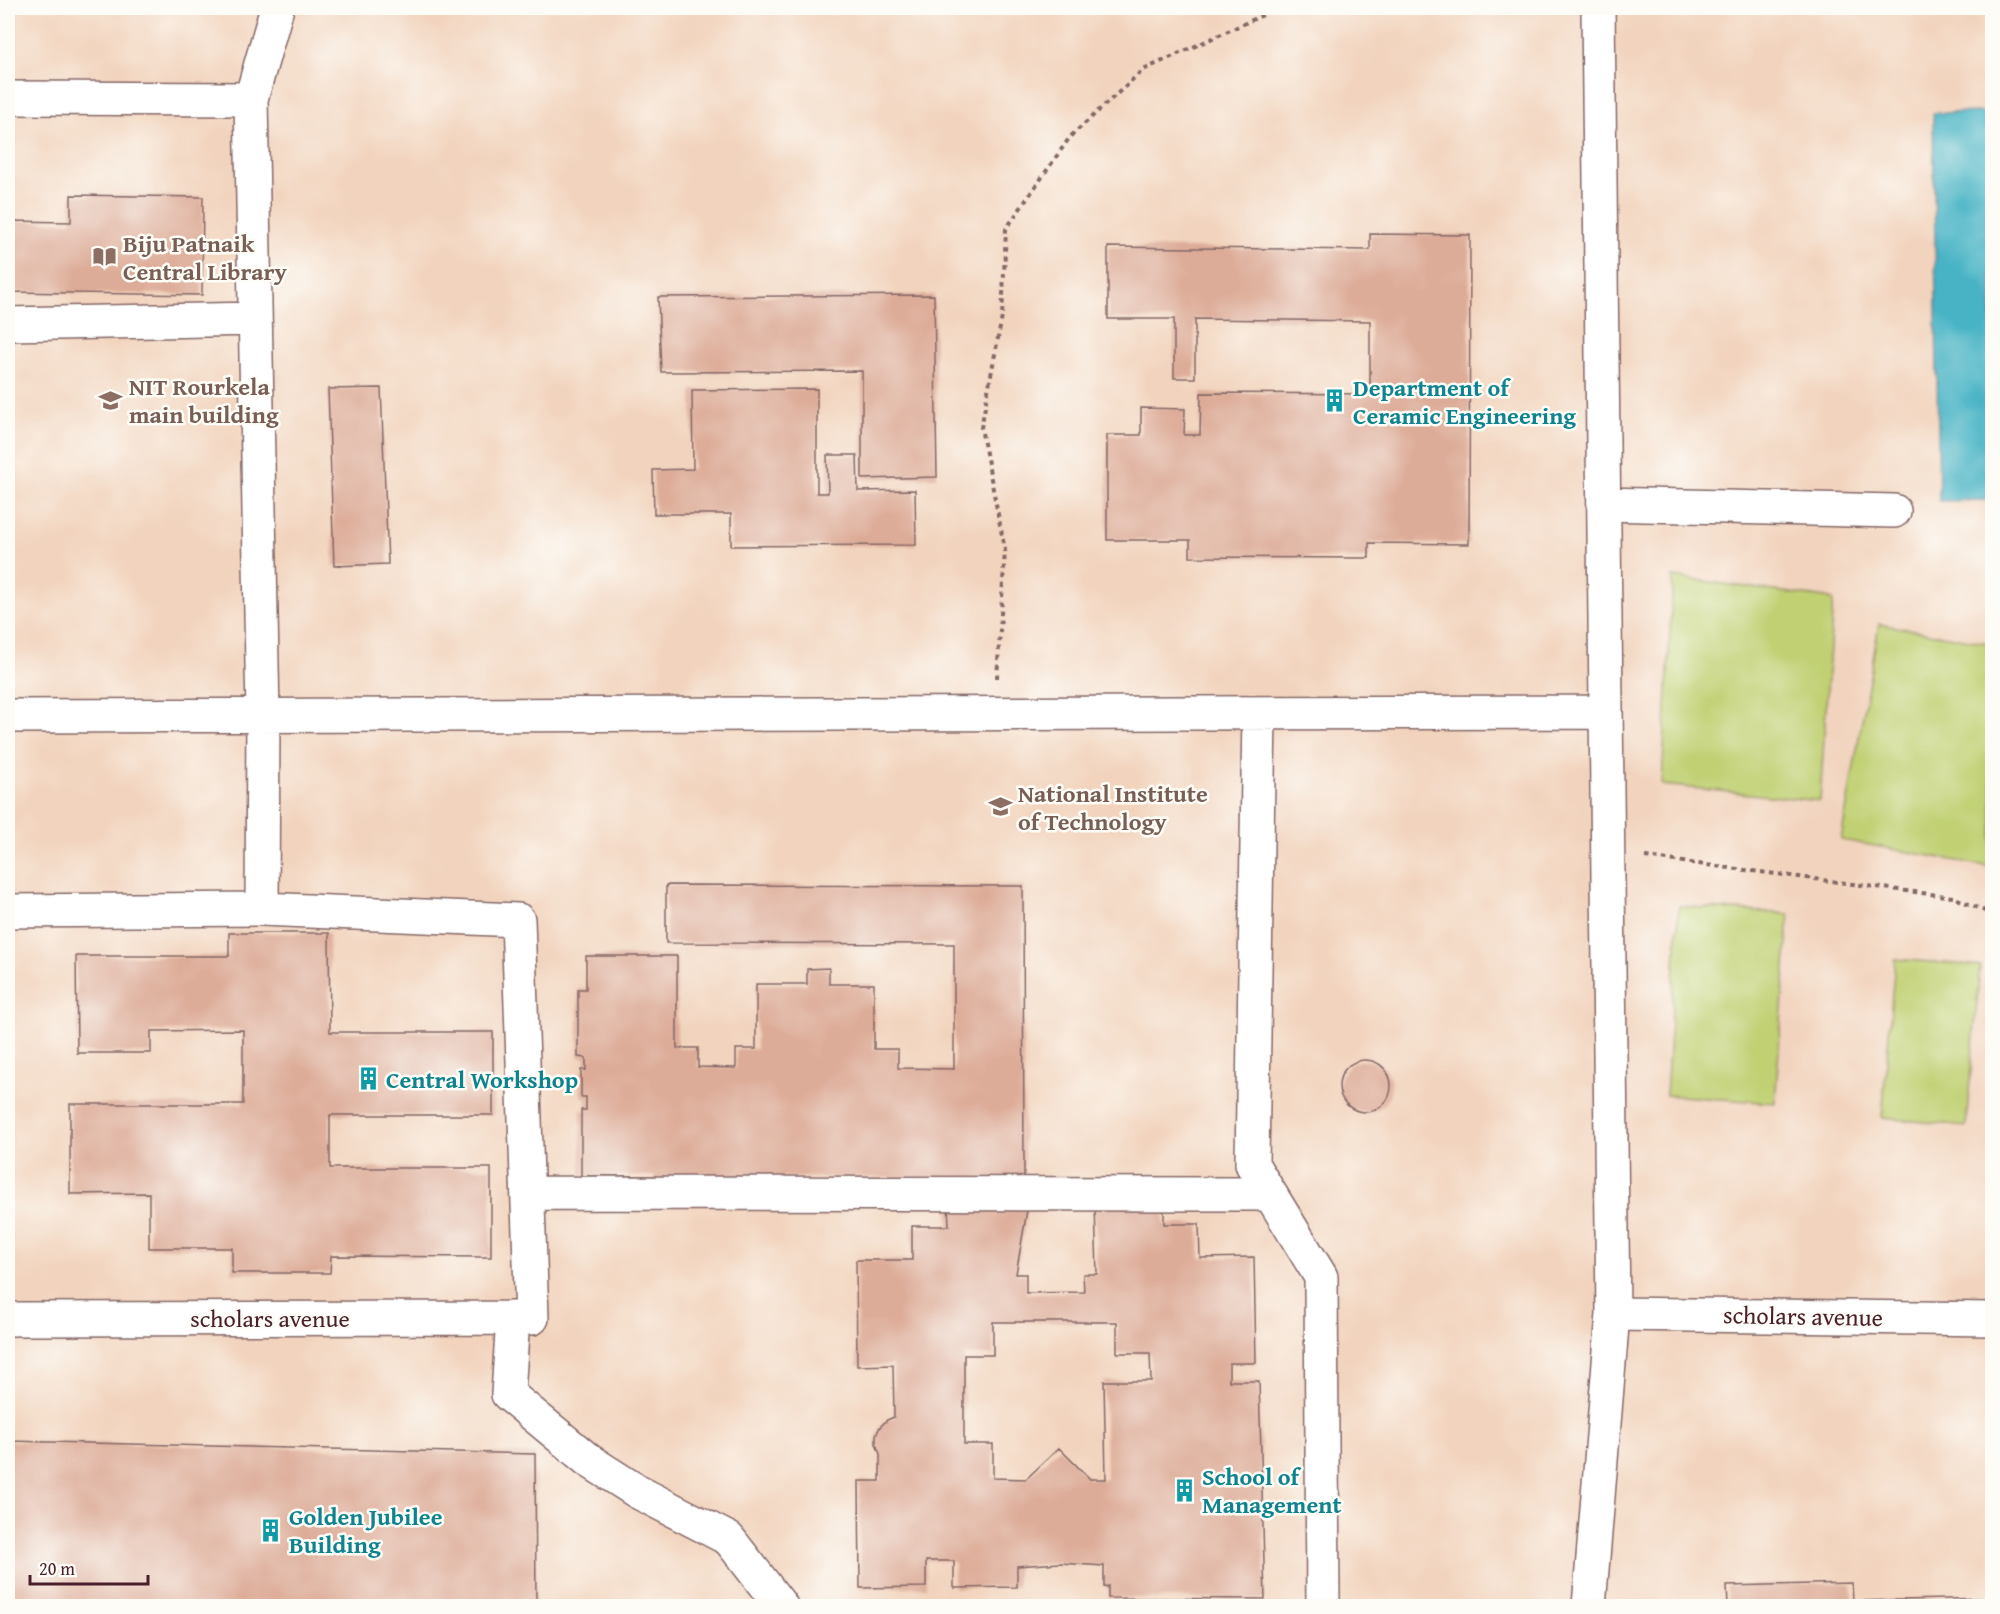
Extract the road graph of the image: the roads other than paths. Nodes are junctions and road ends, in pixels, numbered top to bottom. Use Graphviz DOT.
graph roads {
  1 [pos="277,8"];
  2 [pos="1598,8"];
  3 [pos="8,98"];
  4 [pos="251,99"];
  5 [pos="255,319"];
  6 [pos="8,324"];
  7 [pos="1604,504"];
  8 [pos="1894,511"];
  9 [pos="1606,712"];
  10 [pos="1259,713"];
  11 [pos="8,716"];
  12 [pos="263,716"];
  13 [pos="262,909"];
  14 [pos="8,911"];
  15 [pos="528,1193"];
  16 [pos="1270,1194"];
  17 [pos="1614,1314"];
  18 [pos="8,1318"];
  19 [pos="523,1318"];
  20 [pos="1992,1319"];
  21 [pos="782,1606"];
  22 [pos="1323,1606"];
  23 [pos="1589,1606"];
  1 -- 4 [label="street"];
  2 -- 7 [label="street"];
  3 -- 4 [label="street"];
  4 -- 5 [label="street"];
  5 -- 6 [label="street"];
  5 -- 12 [label="street"];
  7 -- 8 [label="street"];
  7 -- 9 [label="street"];
  9 -- 10 [label="street"];
  9 -- 17 [label="street"];
  10 -- 12 [label="street"];
  10 -- 16 [label="street"];
  11 -- 12 [label="street"];
  12 -- 13 [label="street"];
  13 -- 14 [label="street"];
  13 -- 15 [label="street"];
  15 -- 16 [label="street"];
  15 -- 19 [label="street"];
  16 -- 22 [label="street"];
  17 -- 20 [label="street, scholars avenue"];
  17 -- 23 [label="street"];
  18 -- 19 [label="street, scholars avenue"];
  19 -- 21 [label="street"];
}
